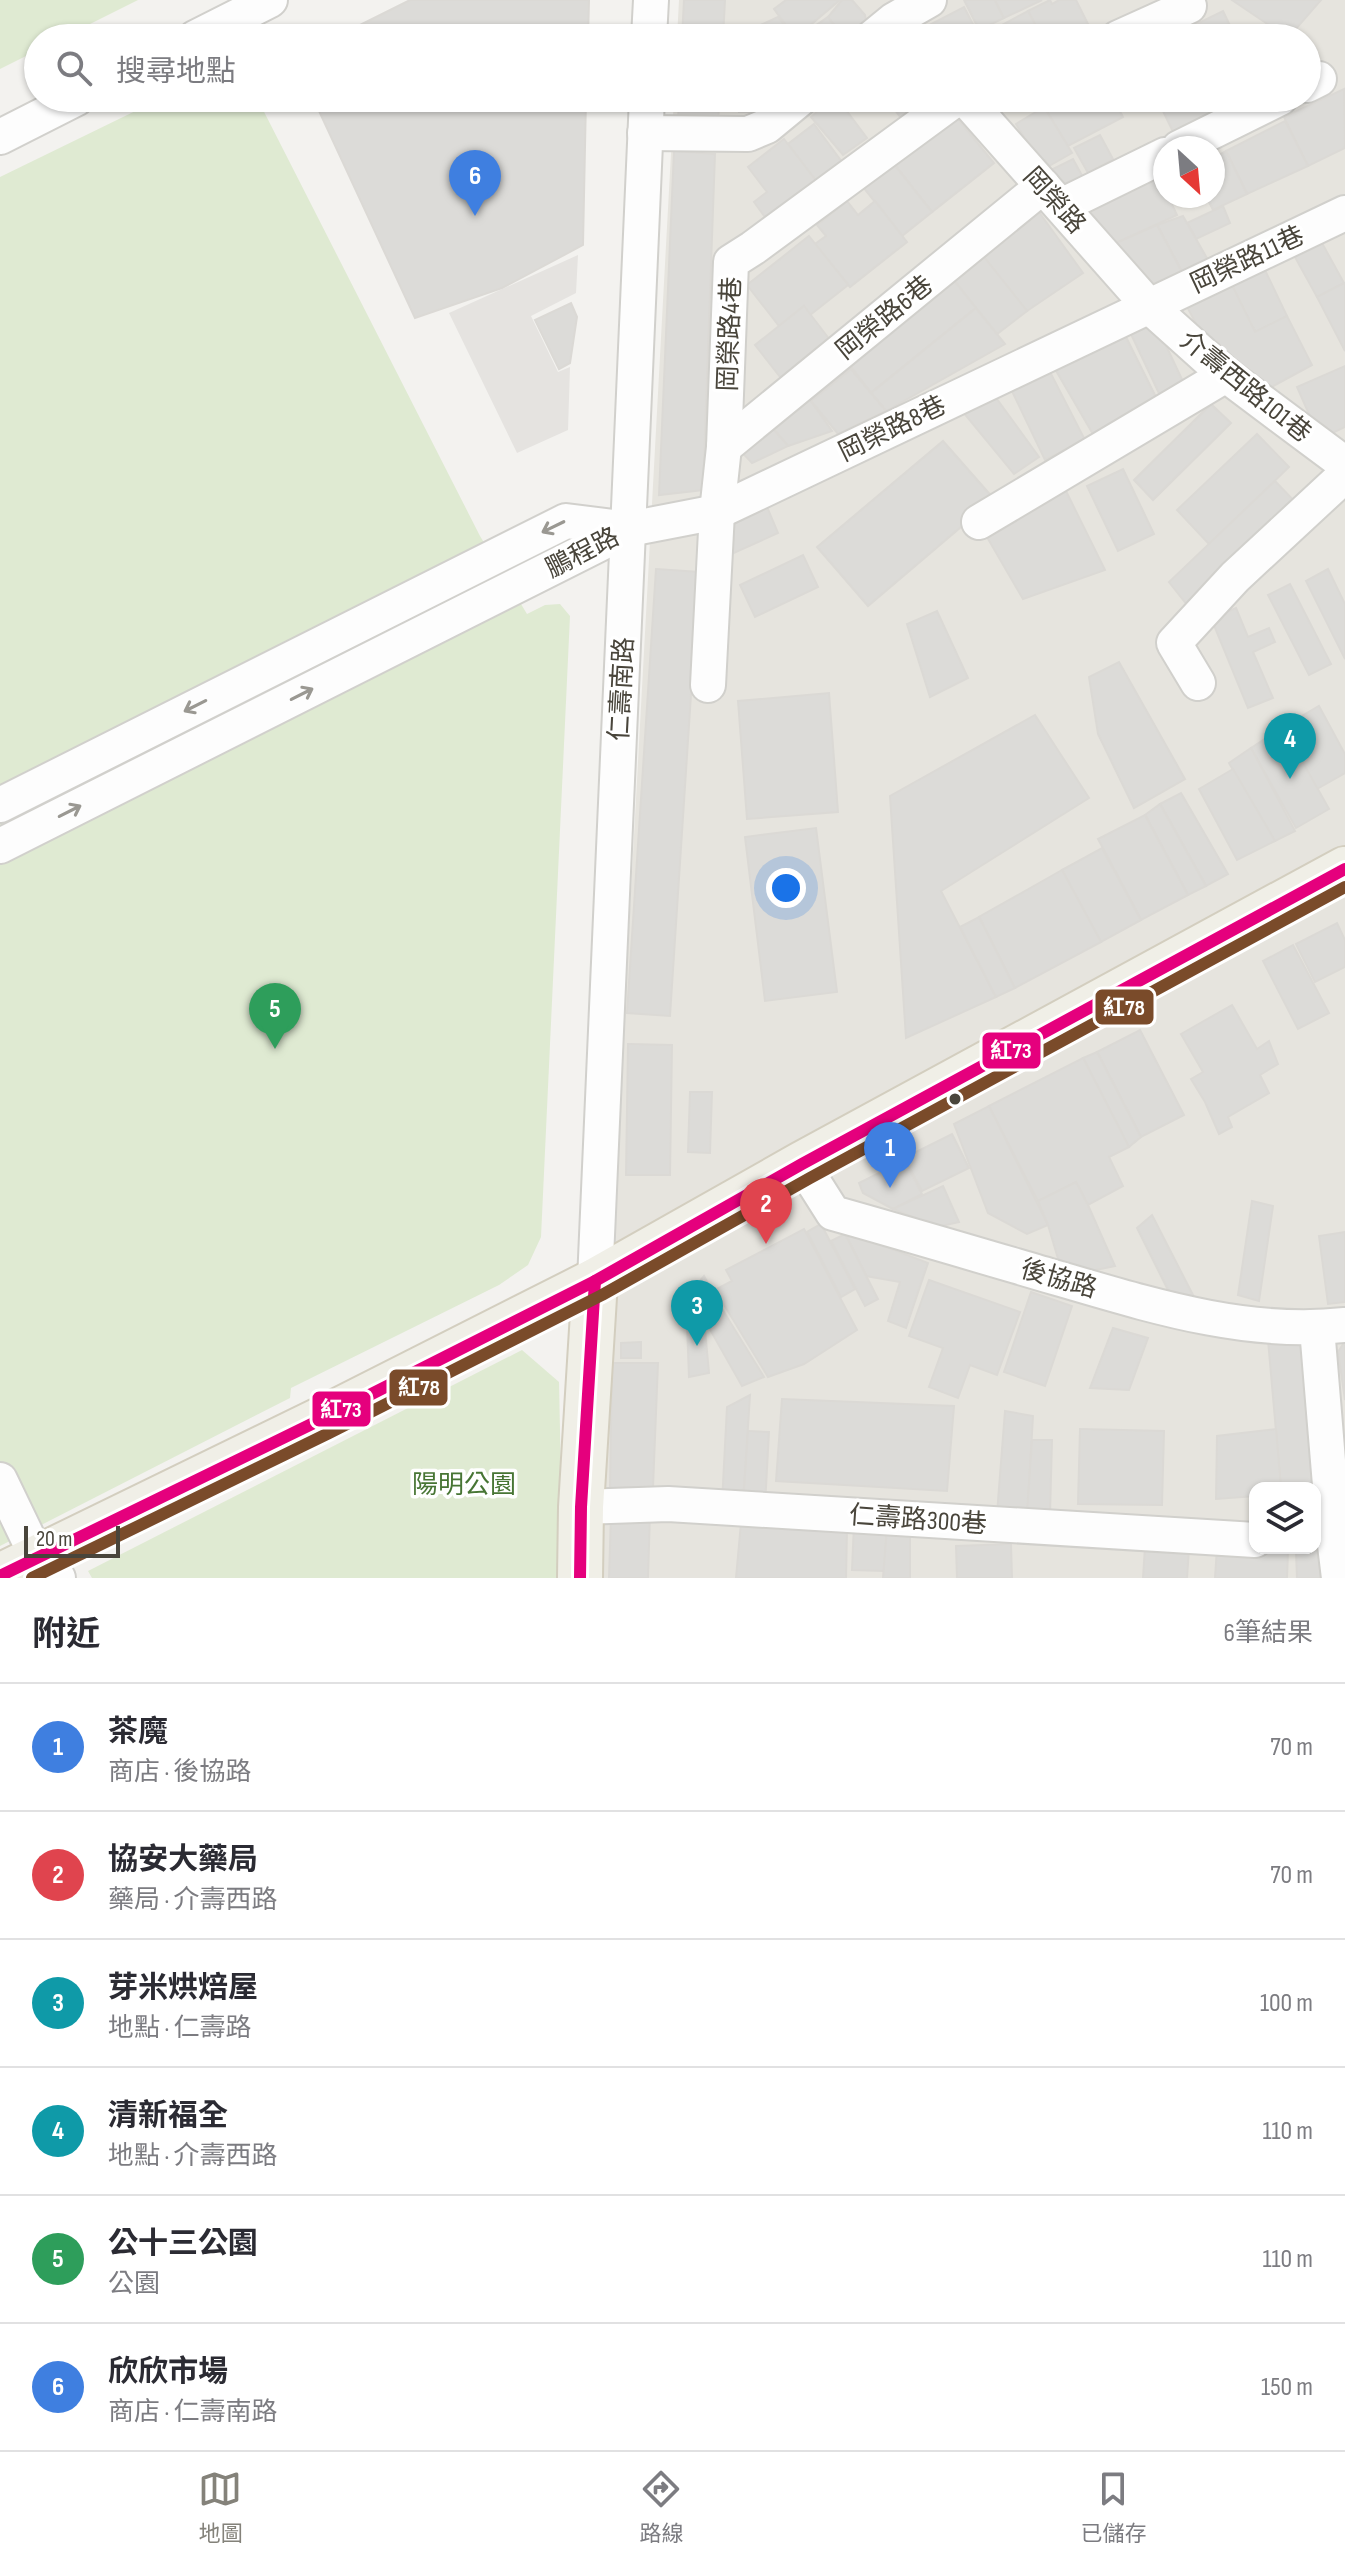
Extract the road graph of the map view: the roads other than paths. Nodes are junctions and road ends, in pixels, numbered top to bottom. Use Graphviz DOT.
graph roads {
  1 [pos="270,0"];
  2 [pos="651,0"];
  3 [pos="929,0"];
  4 [pos="1189,6"];
  5 [pos="223,24"];
  6 [pos="650,24"];
  7 [pos="888,24"];
  8 [pos="1149,24"];
  9 [pos="49,112"];
  10 [pos="646,112"];
  11 [pos="784,112"];
  12 [pos="951,112"];
  13 [pos="979,112"];
  14 [pos="1252,112"];
  15 [pos="645,133"];
  16 [pos="1203,136"];
  17 [pos="0,137"];
  18 [pos="1153,159"];
  19 [pos="1052,196"];
  20 [pos="1342,222"];
  21 [pos="1148,305"];
  22 [pos="1226,375"];
  23 [pos="724,447"];
  24 [pos="1345,464"];
  25 [pos="1345,475"];
  26 [pos="717,512"];
  27 [pos="979,522"];
  28 [pos="629,529"];
  29 [pos="1198,683"];
  30 [pos="708,685"];
  31 [pos="0,805"];
  32 [pos="0,846"];
  33 [pos="1345,869"];
  34 [pos="802,1164"];
  35 [pos="595,1281"];
  36 [pos="1331,1327"];
  37 [pos="0,1480"];
  38 [pos="581,1507"];
  39 [pos="1249,1540"];
  40 [pos="1334,1553"];
  41 [pos="32,1570"];
  42 [pos="580,1578"];
  1 -- 5 [label="street"];
  2 -- 6 [label="street"];
  3 -- 7 [label="street"];
  4 -- 8 [label="street"];
  9 -- 17 [label="street"];
  10 -- 15 [label="street, 仁壽南路"];
  11 -- 15 [label="street"];
  12 -- 23 [label="street, 岡榮路4巷"];
  13 -- 19 [label="street, 岡榮路"];
  14 -- 16 [label="street"];
  15 -- 28 [label="street, 仁壽南路"];
  18 -- 19 [label="street, 岡榮路6巷"];
  19 -- 21 [label="street, 岡榮路"];
  19 -- 23 [label="street, 岡榮路6巷"];
  20 -- 21 [label="street, 岡榮路11巷"];
  21 -- 22 [label="street, 介壽西路101巷"];
  21 -- 26 [label="street, 岡榮路8巷"];
  22 -- 24 [label="street, 介壽西路101巷"];
  22 -- 27 [label="street"];
  23 -- 26 [label="street, 岡榮路4巷"];
  25 -- 29 [label="street"];
  26 -- 28 [label="street, 岡榮路8巷"];
  26 -- 30 [label="street, 岡榮路4巷"];
  28 -- 31 [label="street, 鵬程路, one-way"];
  32 -- 28 [label="street, 鵬程路, one-way"];
  28 -- 35 [label="street, 仁壽南路"];
  33 -- 34 [label="main road"];
  34 -- 35 [label="main road"];
  34 -- 36 [label="street, 後協路"];
  35 -- 38 [label="main road"];
  35 -- 41 [label="main road"];
  36 -- 40 [label="street"];
  37 -- 41 [label="street"];
  38 -- 39 [label="street, 仁壽路300巷"];
  38 -- 42 [label="main road"];
}
